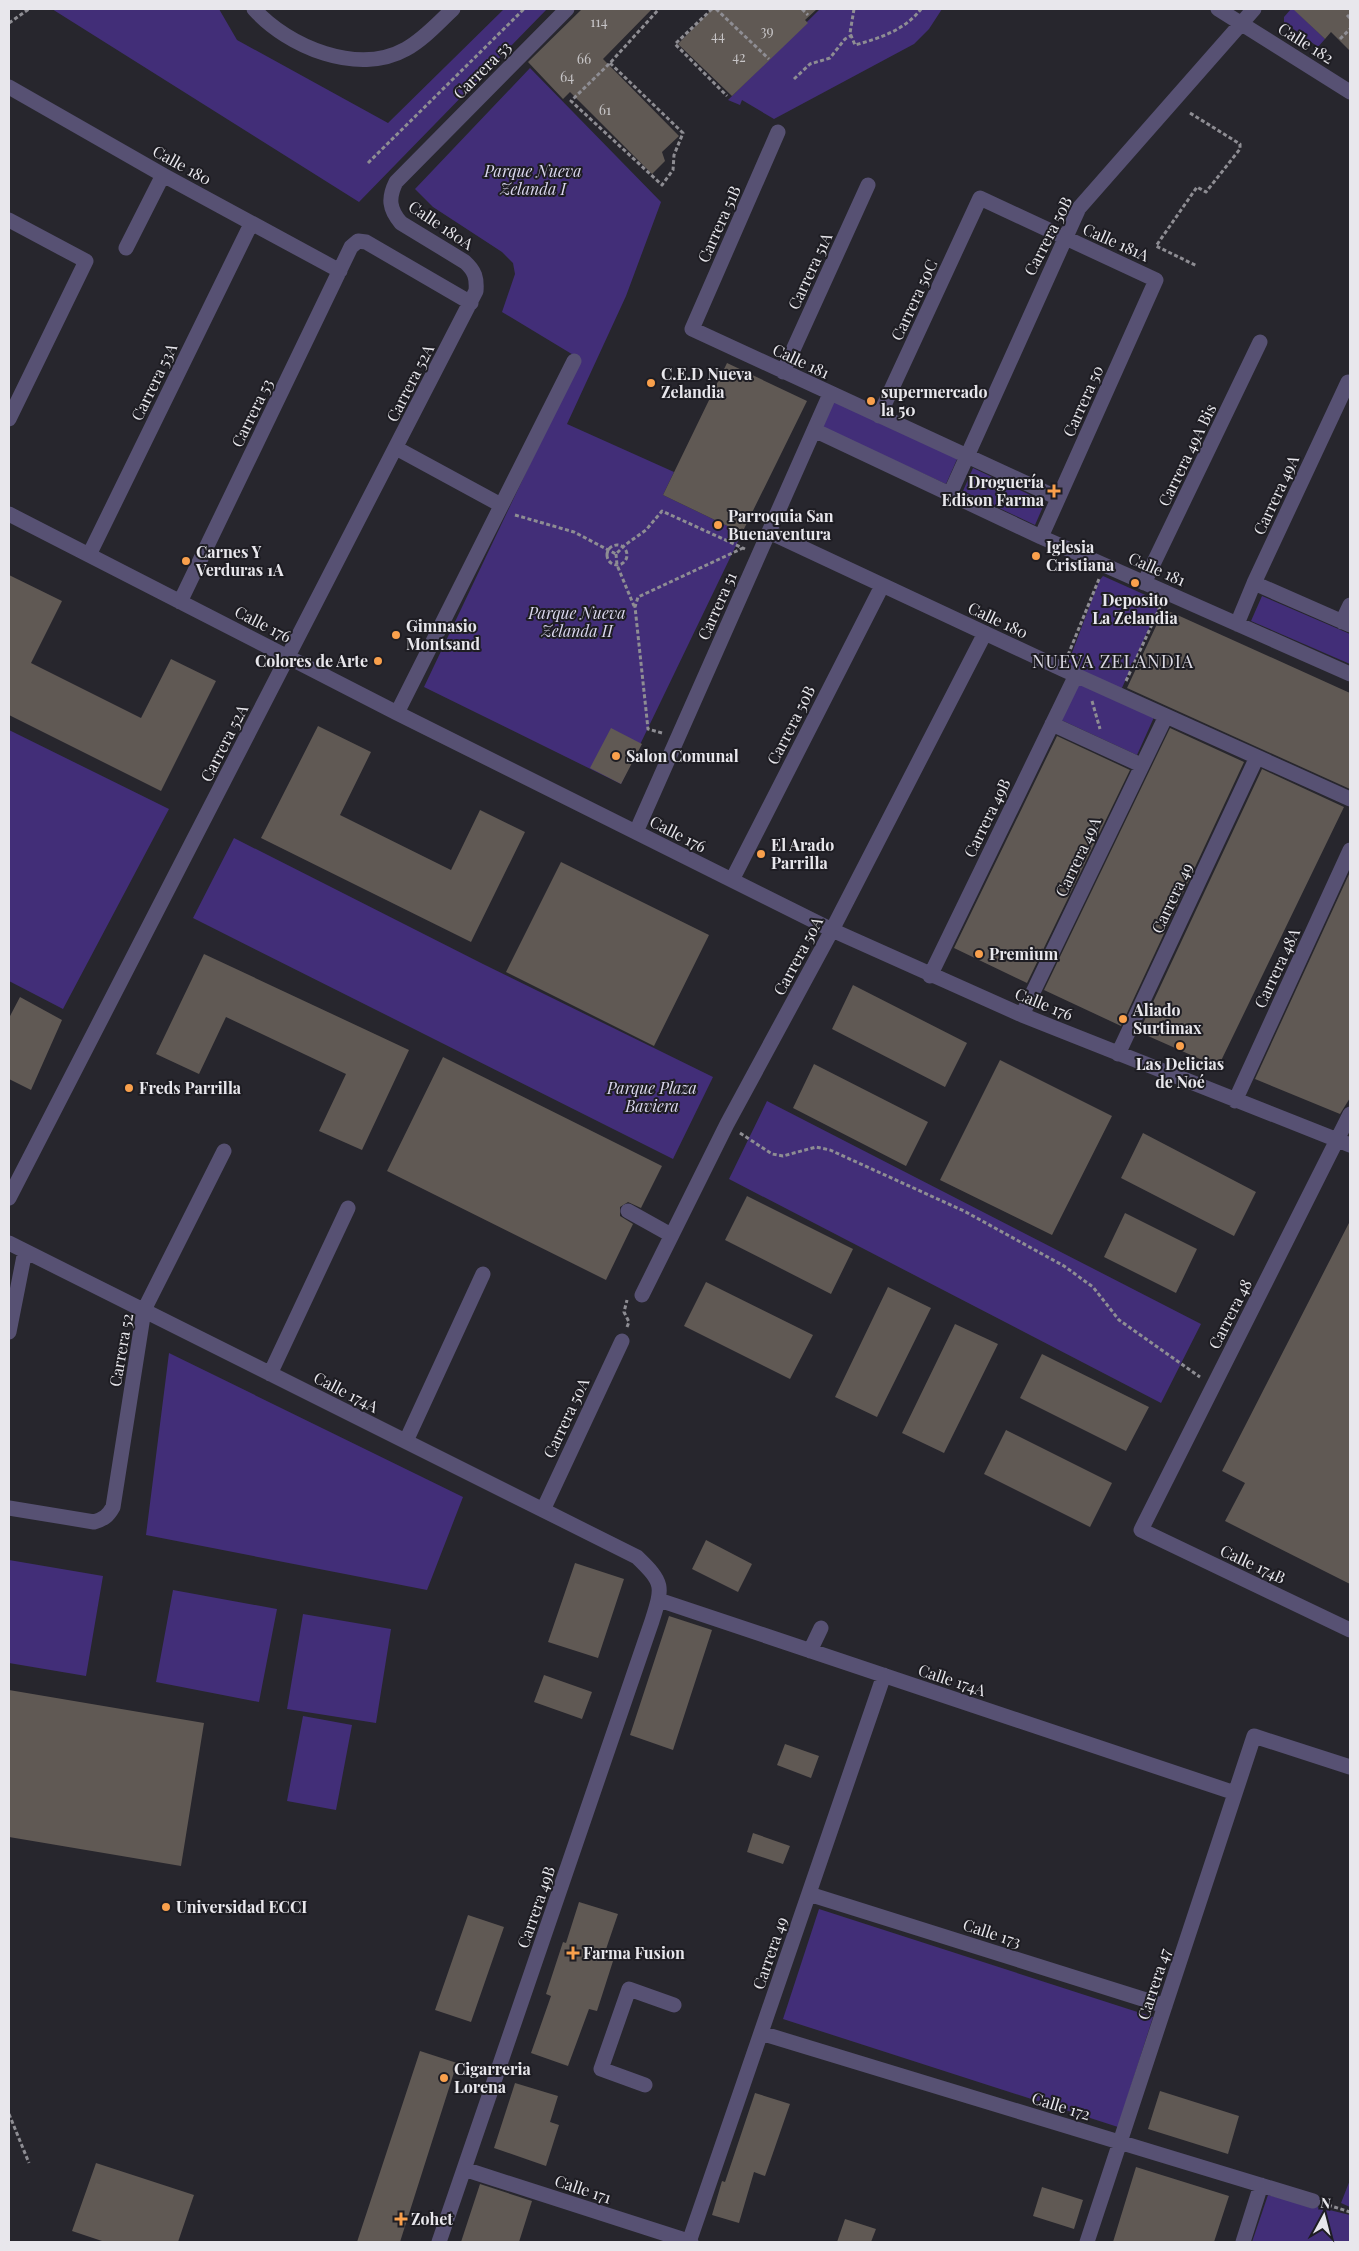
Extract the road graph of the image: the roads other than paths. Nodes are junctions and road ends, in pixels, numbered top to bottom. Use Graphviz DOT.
graph roads {
  1 [pos="254,9"];
  2 [pos="453,9"];
  3 [pos="567,9"];
  4 [pos="1218,9"];
  5 [pos="1254,9"];
  6 [pos="1241,23"];
  7 [pos="9,87"];
  8 [pos="1350,92"];
  9 [pos="778,132"];
  10 [pos="163,175"];
  11 [pos="868,185"];
  12 [pos="980,198"];
  13 [pos="390,203"];
  14 [pos="9,220"];
  15 [pos="251,224"];
  16 [pos="1064,238"];
  17 [pos="126,248"];
  18 [pos="340,271"];
  19 [pos="1156,280"];
  20 [pos="471,304"];
  21 [pos="692,329"];
  22 [pos="1260,342"];
  23 [pos="574,362"];
  24 [pos="783,372"];
  25 [pos="1348,382"];
  26 [pos="830,394"];
  27 [pos="879,416"];
  28 [pos="9,419"];
  29 [pos="814,430"];
  30 [pos="396,448"];
  31 [pos="966,456"];
  32 [pos="950,494"];
  33 [pos="1058,498"];
  34 [pos="500,508"];
  35 [pos="9,514"];
  36 [pos="769,532"];
  37 [pos="1041,537"];
  38 [pos="89,555"];
  39 [pos="1144,583"];
  40 [pos="1254,583"];
  41 [pos="882,586"];
  42 [pos="180,602"];
  43 [pos="1350,605"];
  44 [pos="1346,623"];
  45 [pos="1237,624"];
  46 [pos="986,633"];
  47 [pos="288,657"];
  48 [pos="1350,674"];
  49 [pos="1076,675"];
  50 [pos="397,713"];
  51 [pos="1166,716"];
  52 [pos="1052,724"];
  53 [pos="1257,757"];
  54 [pos="1141,765"];
  55 [pos="1350,799"];
  56 [pos="636,832"];
  57 [pos="1350,850"];
  58 [pos="732,880"];
  59 [pos="832,930"];
  60 [pos="930,976"];
  61 [pos="1022,1015"];
  62 [pos="1118,1054"];
  63 [pos="1235,1101"];
  64 [pos="1350,1114"];
  65 [pos="1344,1143"];
  66 [pos="224,1151"];
  67 [pos="9,1198"];
  68 [pos="348,1208"];
  69 [pos="628,1211"];
  70 [pos="671,1235"];
  71 [pos="9,1243"];
  72 [pos="26,1251"];
  73 [pos="483,1274"];
  74 [pos="642,1295"];
  75 [pos="144,1310"];
  76 [pos="9,1332"];
  77 [pos="622,1341"];
  78 [pos="270,1374"];
  79 [pos="406,1442"];
  80 [pos="9,1508"];
  81 [pos="543,1510"];
  82 [pos="1141,1530"];
  83 [pos="659,1582"];
  84 [pos="659,1600"];
  85 [pos="821,1628"];
  86 [pos="1350,1630"];
  87 [pos="810,1651"];
  88 [pos="884,1675"];
  89 [pos="1350,1767"];
  90 [pos="1235,1793"];
  91 [pos="809,1894"];
  92 [pos="674,2005"];
  93 [pos="1165,2006"];
  94 [pos="761,2033"];
  95 [pos="645,2085"];
  96 [pos="1120,2142"];
  97 [pos="464,2169"];
  98 [pos="1262,2185"];
  99 [pos="1313,2201"];
  100 [pos="439,2242"];
  101 [pos="690,2242"];
  102 [pos="1087,2242"];
  103 [pos="1243,2242"];
  1 -- 2 [label="street"];
  3 -- 13 [label="street, Carrera 53"];
  4 -- 6 [label="street, Calle 182"];
  5 -- 6 [label="street, Carrera 50B"];
  6 -- 8 [label="street, Calle 182"];
  6 -- 16 [label="street, Carrera 50B"];
  7 -- 10 [label="street, Calle 180"];
  9 -- 21 [label="street, Carrera 51B"];
  10 -- 15 [label="street, Calle 180"];
  10 -- 17 [label="street"];
  11 -- 24 [label="street, Carrera 51A"];
  12 -- 16 [label="street, Calle 181A"];
  12 -- 27 [label="street, Carrera 50C"];
  13 -- 20 [label="street, Calle 180A"];
  14 -- 28 [label="street"];
  15 -- 18 [label="street, Calle 180"];
  15 -- 38 [label="street, Carrera 53A"];
  16 -- 19 [label="street, Calle 181A"];
  16 -- 31 [label="street, Carrera 50B"];
  18 -- 20 [label="street, Carrera 53"];
  18 -- 42 [label="street, Carrera 53"];
  19 -- 33 [label="street, Carrera 50"];
  20 -- 30 [label="street, Carrera 52A"];
  21 -- 24 [label="street, Calle 181"];
  22 -- 39 [label="street, Carrera 49A Bis"];
  23 -- 34 [label="street"];
  24 -- 26 [label="street, Calle 181"];
  25 -- 40 [label="street, Carrera 49A"];
  26 -- 27 [label="street, Calle 181"];
  26 -- 29 [label="street, Carrera 51"];
  27 -- 31 [label="street, Calle 181"];
  29 -- 32 [label="street, Calle 181"];
  29 -- 36 [label="street, Carrera 51"];
  30 -- 34 [label="street"];
  30 -- 47 [label="street, Carrera 52A"];
  31 -- 32 [label="street, Carrera 50B"];
  31 -- 33 [label="street, Calle 181"];
  32 -- 37 [label="street, Calle 181"];
  33 -- 37 [label="street, Carrera 50"];
  34 -- 50 [label="street"];
  35 -- 38 [label="street, Calle 176"];
  36 -- 41 [label="street, Calle 180"];
  36 -- 56 [label="street, Carrera 51"];
  37 -- 39 [label="street, Calle 181"];
  38 -- 42 [label="street, Calle 176"];
  39 -- 45 [label="street, Calle 181"];
  40 -- 44 [label="street"];
  40 -- 45 [label="street, Carrera 49A"];
  41 -- 46 [label="street, Calle 180"];
  41 -- 58 [label="street, Carrera 50B"];
  42 -- 47 [label="street, Calle 176"];
  43 -- 44 [label="street"];
  45 -- 48 [label="street, Calle 181"];
  46 -- 49 [label="street, Calle 180"];
  46 -- 59 [label="street, Carrera 50A"];
  47 -- 50 [label="street, Calle 176"];
  47 -- 67 [label="street, Carrera 52A"];
  49 -- 51 [label="street, Calle 180"];
  49 -- 52 [label="street, Carrera 49B"];
  50 -- 56 [label="street, Calle 176"];
  51 -- 53 [label="street, Calle 180"];
  51 -- 54 [label="street, Carrera 49A"];
  52 -- 54 [label="street"];
  52 -- 60 [label="street, Carrera 49B"];
  53 -- 55 [label="street, Calle 180"];
  53 -- 62 [label="street, Carrera 49"];
  54 -- 61 [label="street, Carrera 49A"];
  56 -- 58 [label="street, Calle 176"];
  57 -- 63 [label="street, Carrera 48A"];
  58 -- 59 [label="street, Calle 176"];
  59 -- 60 [label="street, Calle 176"];
  59 -- 70 [label="street, Carrera 50A"];
  60 -- 61 [label="street, Calle 176"];
  61 -- 62 [label="street, Calle 176"];
  62 -- 63 [label="street, Calle 176"];
  63 -- 65 [label="street, Calle 176"];
  64 -- 65 [label="street, Carrera 48"];
  65 -- 82 [label="street, Carrera 48"];
  66 -- 75 [label="street, Carrera 52"];
  68 -- 78 [label="street"];
  69 -- 70 [label="street"];
  70 -- 74 [label="street, Carrera 50A"];
  71 -- 72 [label="street, Calle 174A"];
  72 -- 75 [label="street, Calle 174A"];
  72 -- 76 [label="street"];
  73 -- 79 [label="street"];
  75 -- 78 [label="street, Calle 174A"];
  75 -- 80 [label="street, Carrera 52"];
  77 -- 81 [label="street, Carrera 50A"];
  78 -- 79 [label="street, Calle 174A"];
  79 -- 81 [label="street, Calle 174A"];
  81 -- 83 [label="street, Calle 174A"];
  82 -- 86 [label="street, Calle 174B"];
  83 -- 84 [label="street, Carrera 49B"];
  84 -- 87 [label="street, Calle 174A"];
  84 -- 97 [label="street, Carrera 49B"];
  85 -- 87 [label="street"];
  87 -- 88 [label="street, Calle 174A"];
  88 -- 90 [label="street, Calle 174A"];
  88 -- 91 [label="street, Carrera 49"];
  89 -- 90 [label="street, Carrera 47"];
  90 -- 93 [label="street, Carrera 47"];
  91 -- 93 [label="street, Calle 173"];
  91 -- 94 [label="street, Carrera 49"];
  92 -- 95 [label="street"];
  93 -- 96 [label="street, Carrera 47"];
  94 -- 96 [label="street, Calle 172"];
  94 -- 101 [label="street, Carrera 49"];
  96 -- 98 [label="street, Calle 172"];
  96 -- 102 [label="street, Carrera 47"];
  97 -- 100 [label="street, Carrera 49B"];
  97 -- 101 [label="street, Calle 171"];
  98 -- 99 [label="street, Calle 172"];
  98 -- 103 [label="street"];
}
